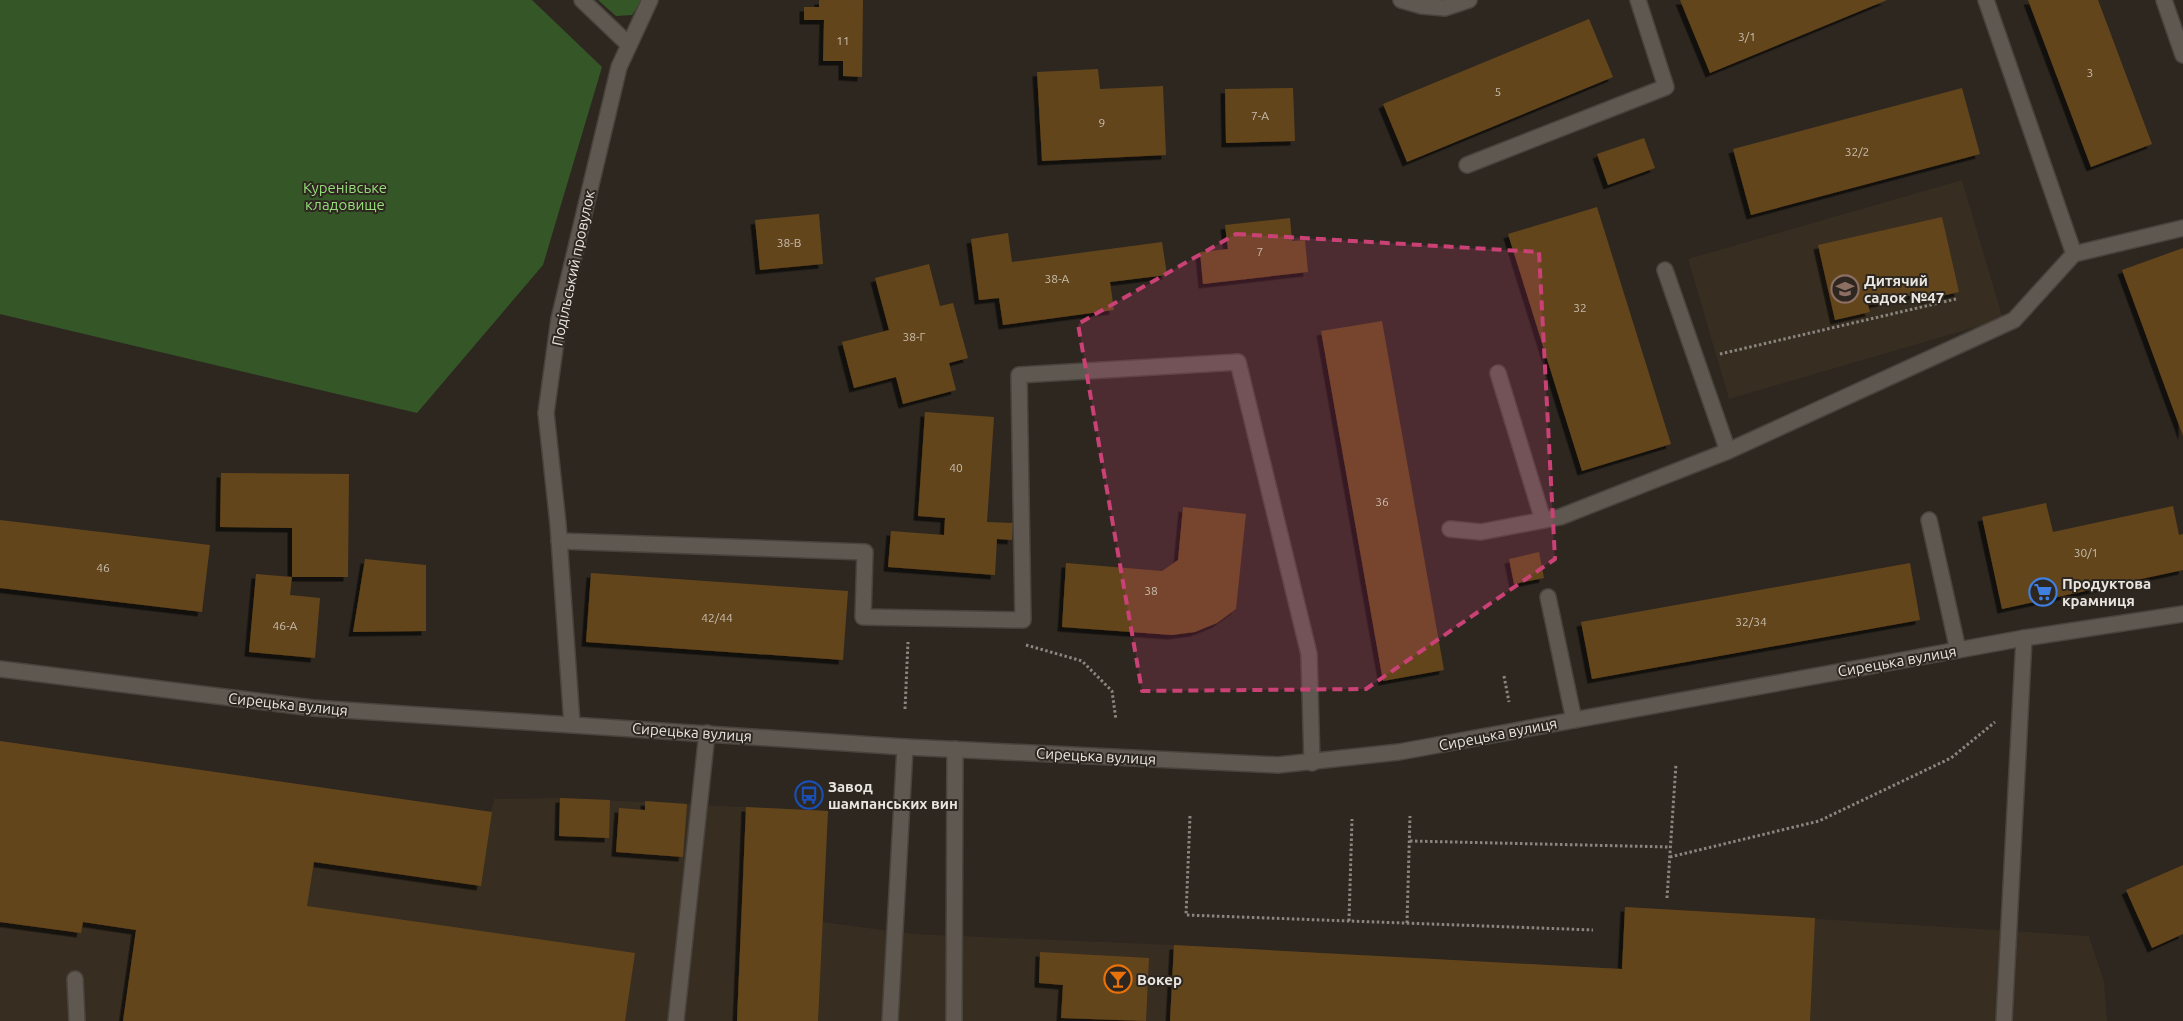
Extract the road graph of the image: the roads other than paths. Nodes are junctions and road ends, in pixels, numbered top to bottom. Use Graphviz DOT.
graph roads {
  1 [pos="582,0"];
  2 [pos="650,0"];
  3 [pos="1401,0"];
  4 [pos="1469,0"];
  5 [pos="1638,0"];
  6 [pos="1986,0"];
  7 [pos="2164,0"];
  8 [pos="628,44"];
  9 [pos="2183,55"];
  10 [pos="1467,165"];
  11 [pos="2183,228"];
  12 [pos="2074,254"];
  13 [pos="1665,270"];
  14 [pos="1498,373"];
  15 [pos="1728,451"];
  16 [pos="1543,520"];
  17 [pos="1929,520"];
  18 [pos="1450,529"];
  19 [pos="559,542"];
  20 [pos="1548,597"];
  21 [pos="2183,614"];
  22 [pos="2024,638"];
  23 [pos="1958,650"];
  24 [pos="0,669"];
  25 [pos="1574,720"];
  26 [pos="572,724"];
  27 [pos="707,733"];
  28 [pos="905,747"];
  29 [pos="955,749"];
  30 [pos="1312,762"];
  31 [pos="75,979"];
  32 [pos="77,1021"];
  33 [pos="676,1021"];
  34 [pos="890,1021"];
  35 [pos="954,1021"];
  36 [pos="2004,1021"];
  1 -- 8 [label="main road"];
  2 -- 8 [label="main road, Подільський провулок"];
  3 -- 4 [label="main road"];
  5 -- 10 [label="main road"];
  6 -- 12 [label="main road"];
  7 -- 9 [label="main road"];
  8 -- 19 [label="main road, Подільський провулок"];
  11 -- 12 [label="main road"];
  12 -- 15 [label="main road"];
  13 -- 15 [label="main road"];
  14 -- 16 [label="main road"];
  15 -- 16 [label="main road"];
  16 -- 18 [label="main road"];
  17 -- 23 [label="main road"];
  19 -- 26 [label="main road, Подільський провулок"];
  19 -- 30 [label="main road"];
  20 -- 25 [label="main road"];
  21 -- 22 [label="main road, Сирецька вулиця"];
  22 -- 23 [label="main road, Сирецька вулиця"];
  22 -- 36 [label="main road"];
  23 -- 25 [label="main road, Сирецька вулиця"];
  24 -- 26 [label="main road, Сирецька вулиця"];
  25 -- 30 [label="main road, Сирецька вулиця"];
  26 -- 27 [label="main road, Сирецька вулиця"];
  27 -- 28 [label="main road, Сирецька вулиця"];
  27 -- 33 [label="main road"];
  28 -- 29 [label="main road, Сирецька вулиця"];
  28 -- 34 [label="main road"];
  29 -- 30 [label="main road, Сирецька вулиця"];
  29 -- 35 [label="main road"];
  31 -- 32 [label="main road"];
}
